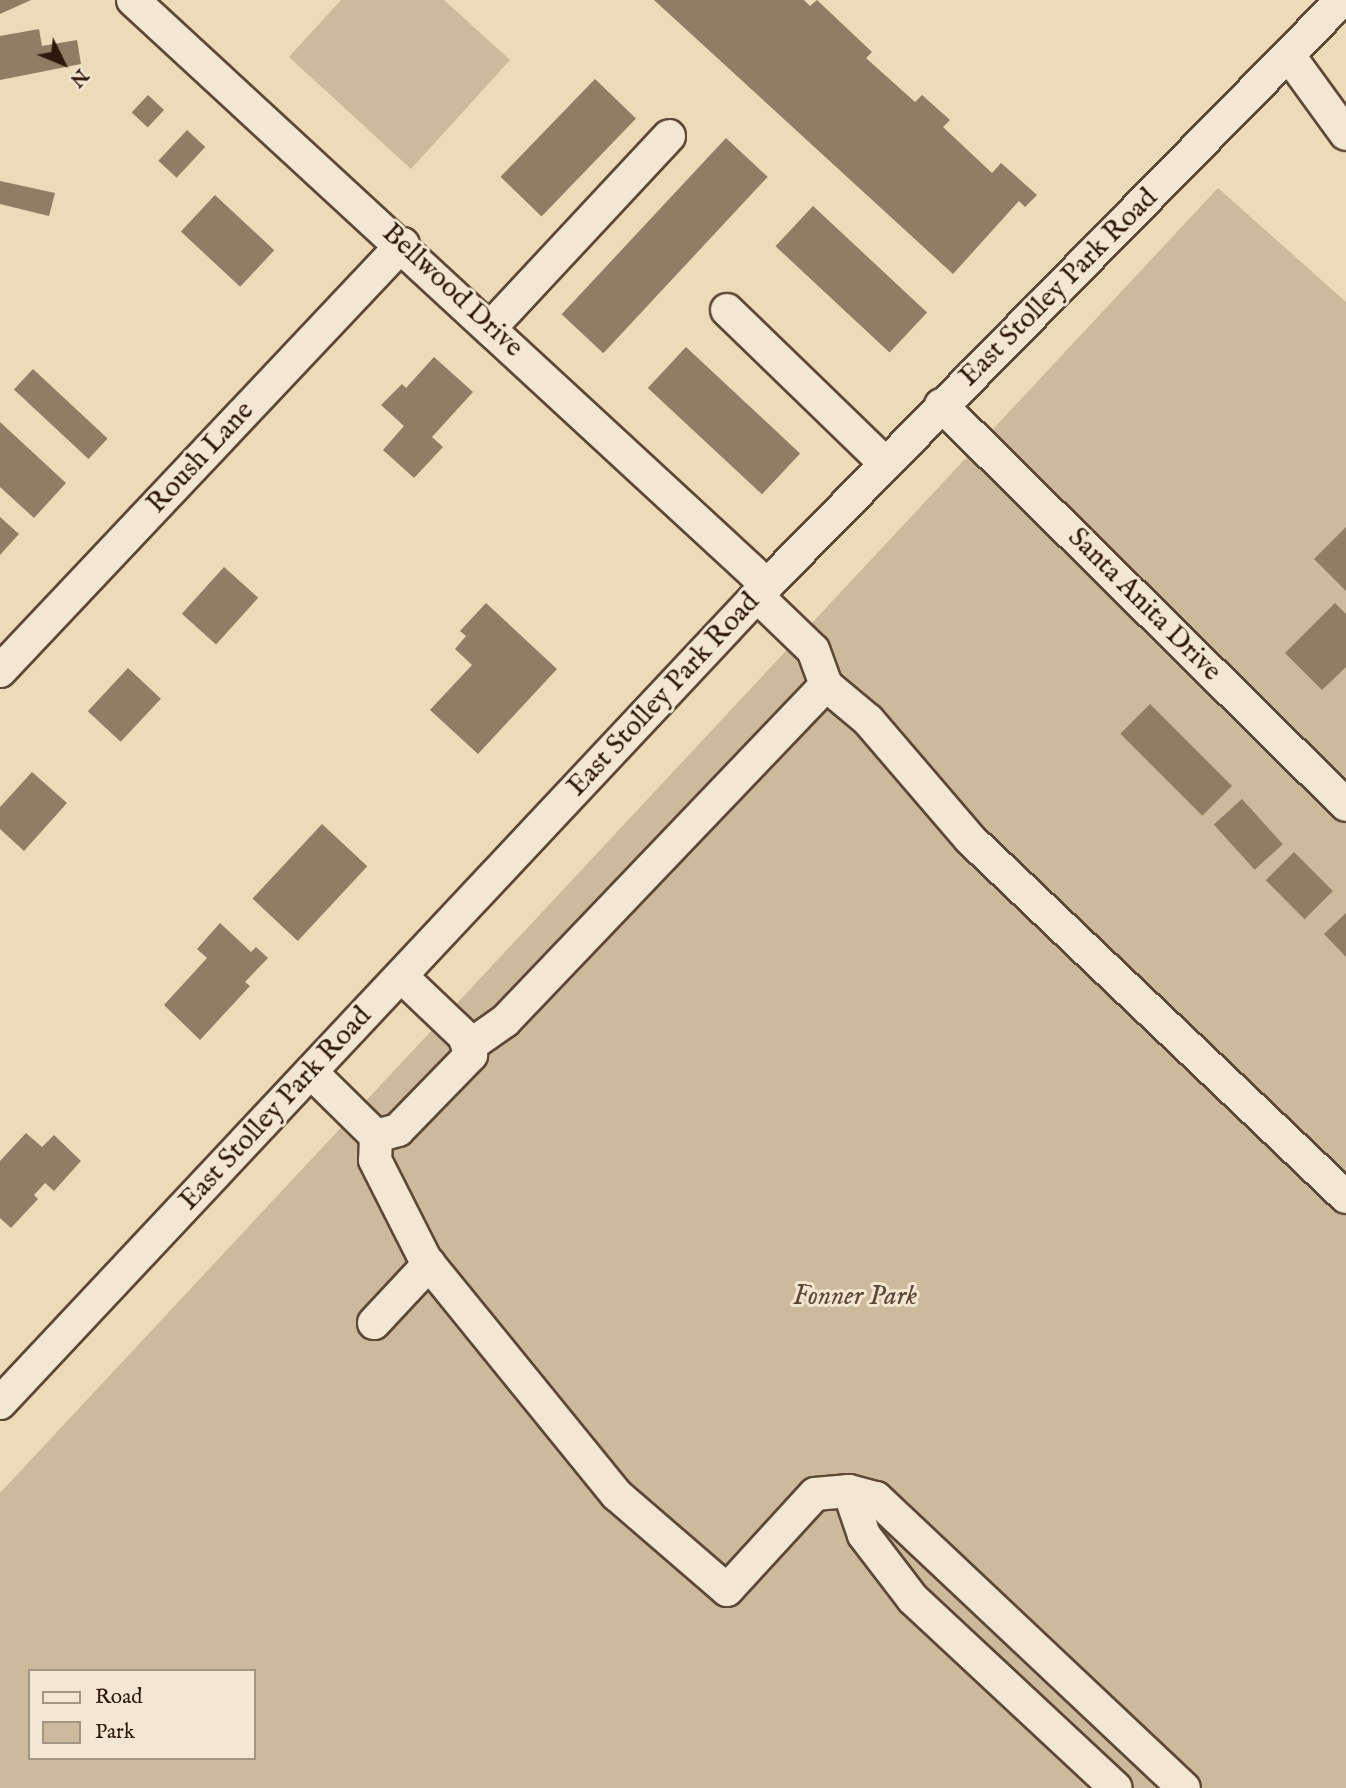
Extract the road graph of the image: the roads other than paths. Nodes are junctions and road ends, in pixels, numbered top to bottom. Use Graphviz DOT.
graph roads {
  1 [pos="133,0"];
  2 [pos="1342,0"];
  3 [pos="1290,57"];
  4 [pos="1346,134"];
  5 [pos="669,136"];
  6 [pos="403,244"];
  7 [pos="727,310"];
  8 [pos="491,327"];
  9 [pos="941,405"];
  10 [pos="885,463"];
  11 [pos="762,591"];
  12 [pos="0,671"];
  13 [pos="826,685"];
  14 [pos="1342,793"];
  15 [pos="401,976"];
  16 [pos="468,1048"];
  17 [pos="310,1072"];
  18 [pos="376,1136"];
  19 [pos="1346,1197"];
  20 [pos="429,1264"];
  21 [pos="374,1323"];
  22 [pos="0,1403"];
  23 [pos="849,1491"];
  24 [pos="1116,1788"];
  25 [pos="1184,1788"];
  1 -- 6 [label="street, Bellwood Drive"];
  2 -- 3 [label="street, East Stolley Park Road"];
  3 -- 4 [label="street"];
  3 -- 9 [label="street, East Stolley Park Road"];
  5 -- 8 [label="street"];
  6 -- 8 [label="street, Bellwood Drive"];
  6 -- 12 [label="street, Roush Lane"];
  7 -- 10 [label="street"];
  8 -- 11 [label="street, Bellwood Drive"];
  9 -- 10 [label="street, East Stolley Park Road"];
  9 -- 14 [label="street, Santa Anita Drive"];
  10 -- 11 [label="street, East Stolley Park Road"];
  11 -- 13 [label="street, Bellwood Drive"];
  11 -- 15 [label="street, East Stolley Park Road"];
  13 -- 16 [label="street"];
  13 -- 19 [label="street"];
  15 -- 16 [label="street"];
  15 -- 17 [label="street, East Stolley Park Road"];
  16 -- 18 [label="street"];
  17 -- 18 [label="street"];
  17 -- 22 [label="street, East Stolley Park Road"];
  18 -- 20 [label="street"];
  20 -- 21 [label="street"];
  20 -- 23 [label="street"];
  23 -- 24 [label="street"];
  23 -- 25 [label="street"];
}
